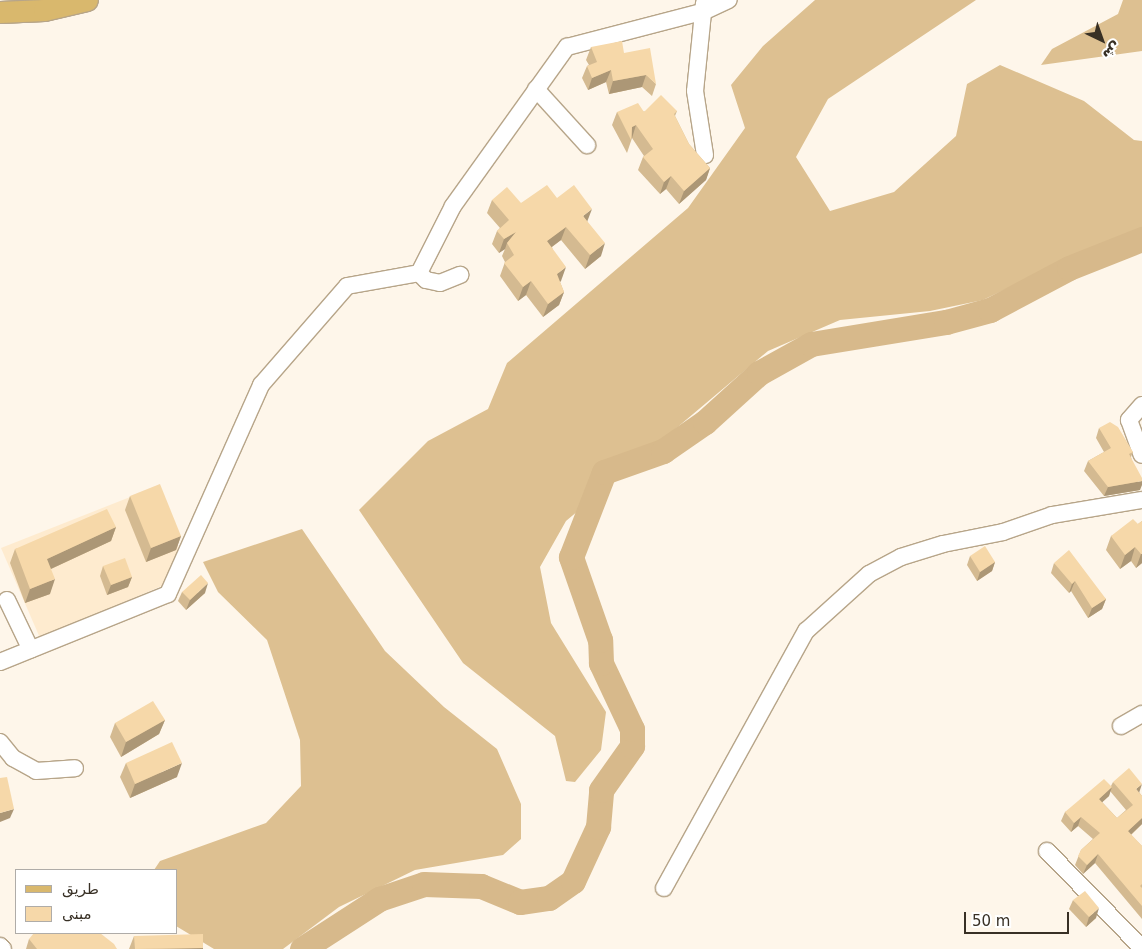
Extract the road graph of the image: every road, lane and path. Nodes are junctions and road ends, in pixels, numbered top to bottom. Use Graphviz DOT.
graph roads {
  1 [pos="87,0"];
  2 [pos="729,0"];
  3 [pos="704,6"];
  4 [pos="0,12"];
  5 [pos="536,89"];
  6 [pos="587,145"];
  7 [pos="705,154"];
  8 [pos="419,273"];
  9 [pos="460,275"];
  10 [pos="1142,405"];
  11 [pos="1142,455"];
  12 [pos="1142,500"];
  13 [pos="7,600"];
  14 [pos="31,650"];
  15 [pos="0,662"];
  16 [pos="1142,714"];
  17 [pos="1121,726"];
  18 [pos="0,742"];
  19 [pos="75,768"];
  20 [pos="1047,851"];
  21 [pos="664,888"];
  22 [pos="0,946"];
  23 [pos="1142,948"];
  24 [pos="3,949"];
  1 -- 4 [label="main road"];
  2 -- 3 [label="street"];
  3 -- 5 [label="street"];
  3 -- 7 [label="street"];
  5 -- 6 [label="street"];
  5 -- 8 [label="street"];
  8 -- 9 [label="street"];
  8 -- 14 [label="street"];
  10 -- 11 [label="street"];
  12 -- 21 [label="street"];
  13 -- 14 [label="street"];
  14 -- 15 [label="street"];
  16 -- 17 [label="street"];
  18 -- 19 [label="street"];
  20 -- 23 [label="street"];
  22 -- 24 [label="street"];
}
